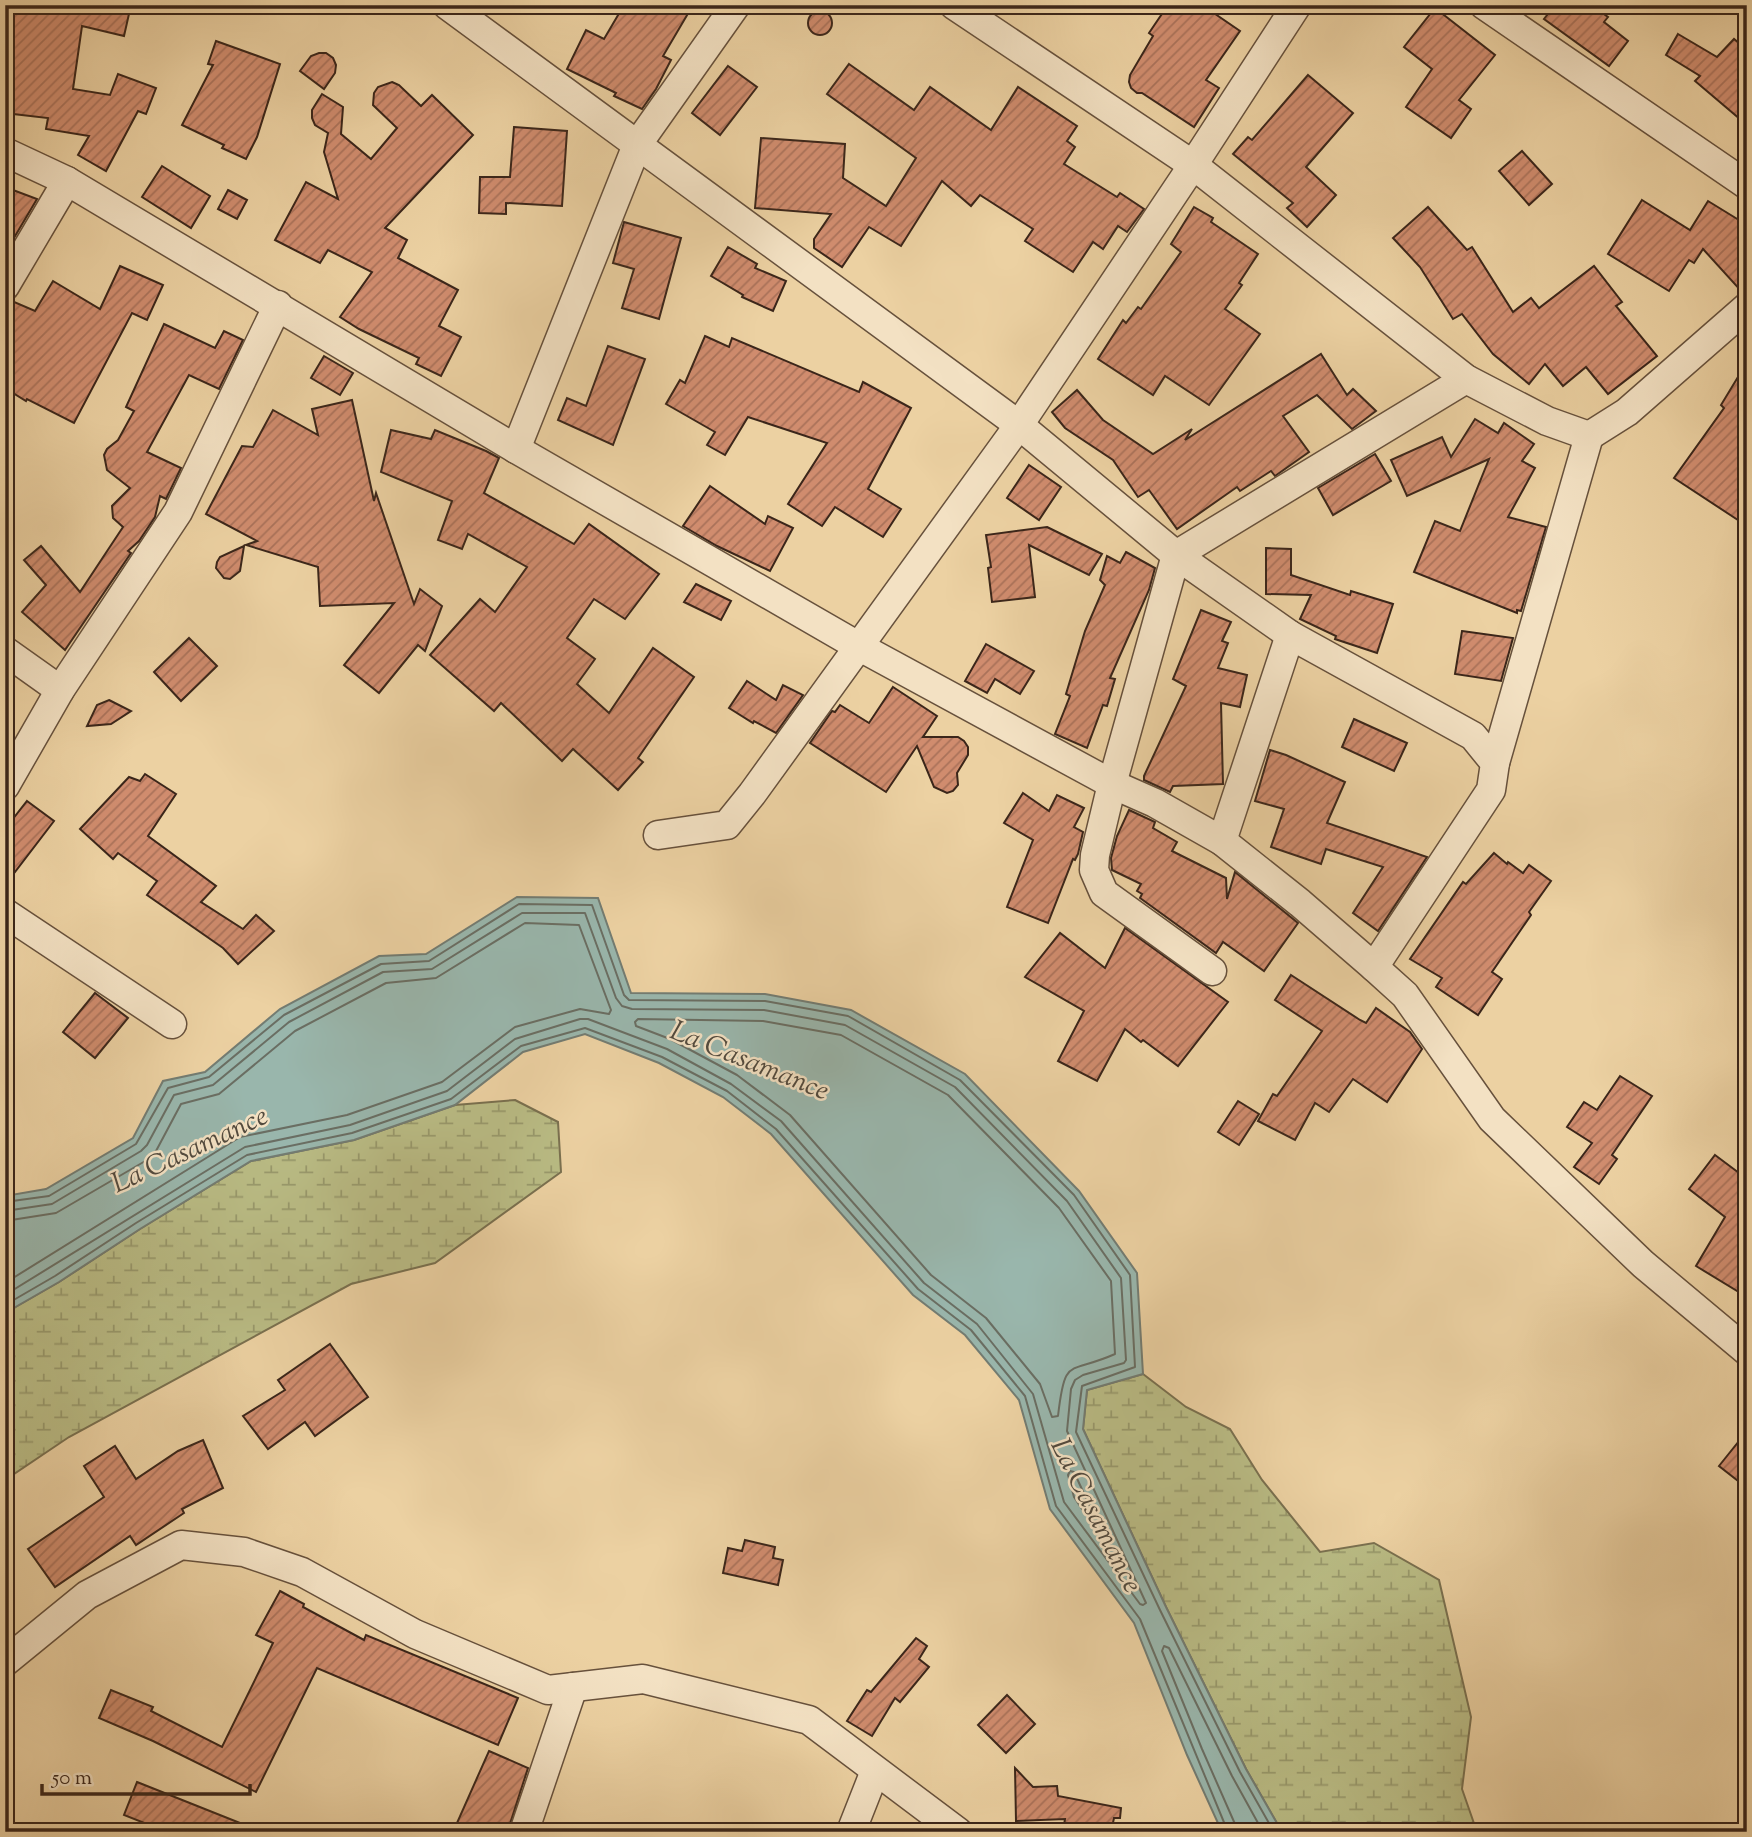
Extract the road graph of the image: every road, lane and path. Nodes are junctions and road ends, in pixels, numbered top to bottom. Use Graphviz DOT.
graph roads {
  1 [pos="447,5"];
  2 [pos="736,5"];
  3 [pos="954,5"];
  4 [pos="1297,5"];
  5 [pos="1484,5"];
  6 [pos="637,145"];
  7 [pos="5,152"];
  8 [pos="1193,165"];
  9 [pos="67,181"];
  10 [pos="1747,185"];
  11 [pos="5,286"];
  12 [pos="278,305"];
  13 [pos="1747,307"];
  14 [pos="1466,379"];
  15 [pos="1019,425"];
  16 [pos="1589,436"];
  17 [pos="516,449"];
  18 [pos="1177,555"];
  19 [pos="1290,635"];
  20 [pos="858,646"];
  21 [pos="5,651"];
  22 [pos="60,690"];
  23 [pos="1495,763"];
  24 [pos="1112,785"];
  25 [pos="5,786"];
  26 [pos="658,835"];
  27 [pos="1222,841"];
  28 [pos="5,913"];
  29 [pos="1374,967"];
  30 [pos="1212,971"];
  31 [pos="172,1024"];
  32 [pos="1747,1352"];
  33 [pos="5,1662"];
  34 [pos="573,1687"];
  35 [pos="875,1772"];
  36 [pos="524,1832"];
  37 [pos="851,1832"];
  38 [pos="958,1832"];
  1 -- 6 [label="street"];
  2 -- 6 [label="street"];
  3 -- 8 [label="street"];
  4 -- 8 [label="street"];
  5 -- 10 [label="street"];
  6 -- 15 [label="street"];
  6 -- 17 [label="street"];
  7 -- 9 [label="street"];
  8 -- 14 [label="street"];
  8 -- 15 [label="street"];
  9 -- 11 [label="street"];
  9 -- 12 [label="street"];
  12 -- 17 [label="street"];
  12 -- 22 [label="street"];
  13 -- 16 [label="street"];
  14 -- 16 [label="street"];
  14 -- 18 [label="street"];
  15 -- 18 [label="street"];
  15 -- 20 [label="street"];
  16 -- 23 [label="street"];
  17 -- 20 [label="street"];
  18 -- 19 [label="street"];
  18 -- 24 [label="street"];
  19 -- 23 [label="street"];
  19 -- 27 [label="street"];
  20 -- 24 [label="street"];
  20 -- 26 [label="street"];
  21 -- 22 [label="street"];
  22 -- 25 [label="street"];
  23 -- 29 [label="street"];
  24 -- 27 [label="street"];
  24 -- 30 [label="street"];
  27 -- 29 [label="street"];
  28 -- 31 [label="street"];
  29 -- 32 [label="street"];
  33 -- 34 [label="street"];
  34 -- 35 [label="street"];
  34 -- 36 [label="street"];
  35 -- 37 [label="street"];
  35 -- 38 [label="street"];
}
